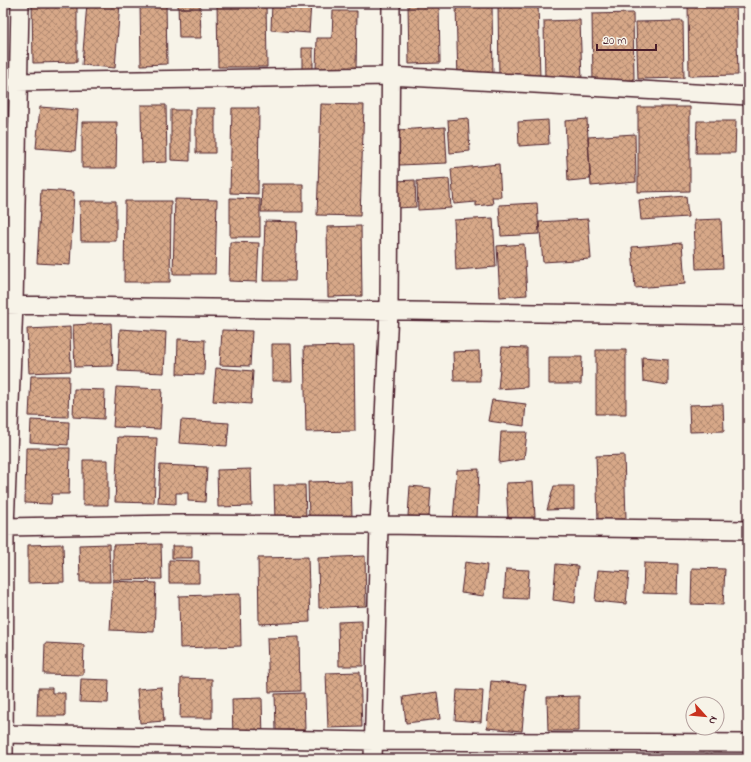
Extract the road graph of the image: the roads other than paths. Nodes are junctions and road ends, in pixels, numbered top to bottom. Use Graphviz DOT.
graph roads {
  1 [pos="20,3"];
  2 [pos="391,3"];
  3 [pos="390,76"];
  4 [pos="18,82"];
  5 [pos="748,96"];
  6 [pos="9,304"];
  7 [pos="389,310"];
  8 [pos="748,316"];
  9 [pos="379,525"];
  10 [pos="5,527"];
  11 [pos="748,530"];
  12 [pos="4,734"];
  13 [pos="374,741"];
  14 [pos="748,743"];
  15 [pos="4,759"];
  16 [pos="373,759"];
  1 -- 4 [label="street"];
  2 -- 3 [label="street"];
  3 -- 4 [label="street"];
  3 -- 5 [label="street"];
  3 -- 7 [label="street"];
  4 -- 6 [label="street"];
  6 -- 7 [label="street"];
  6 -- 10 [label="street"];
  7 -- 8 [label="street"];
  7 -- 9 [label="street"];
  9 -- 10 [label="street"];
  9 -- 11 [label="street"];
  9 -- 13 [label="street"];
  10 -- 12 [label="street"];
  12 -- 13 [label="street"];
  12 -- 15 [label="street"];
  13 -- 14 [label="street"];
  13 -- 16 [label="street"];
}
